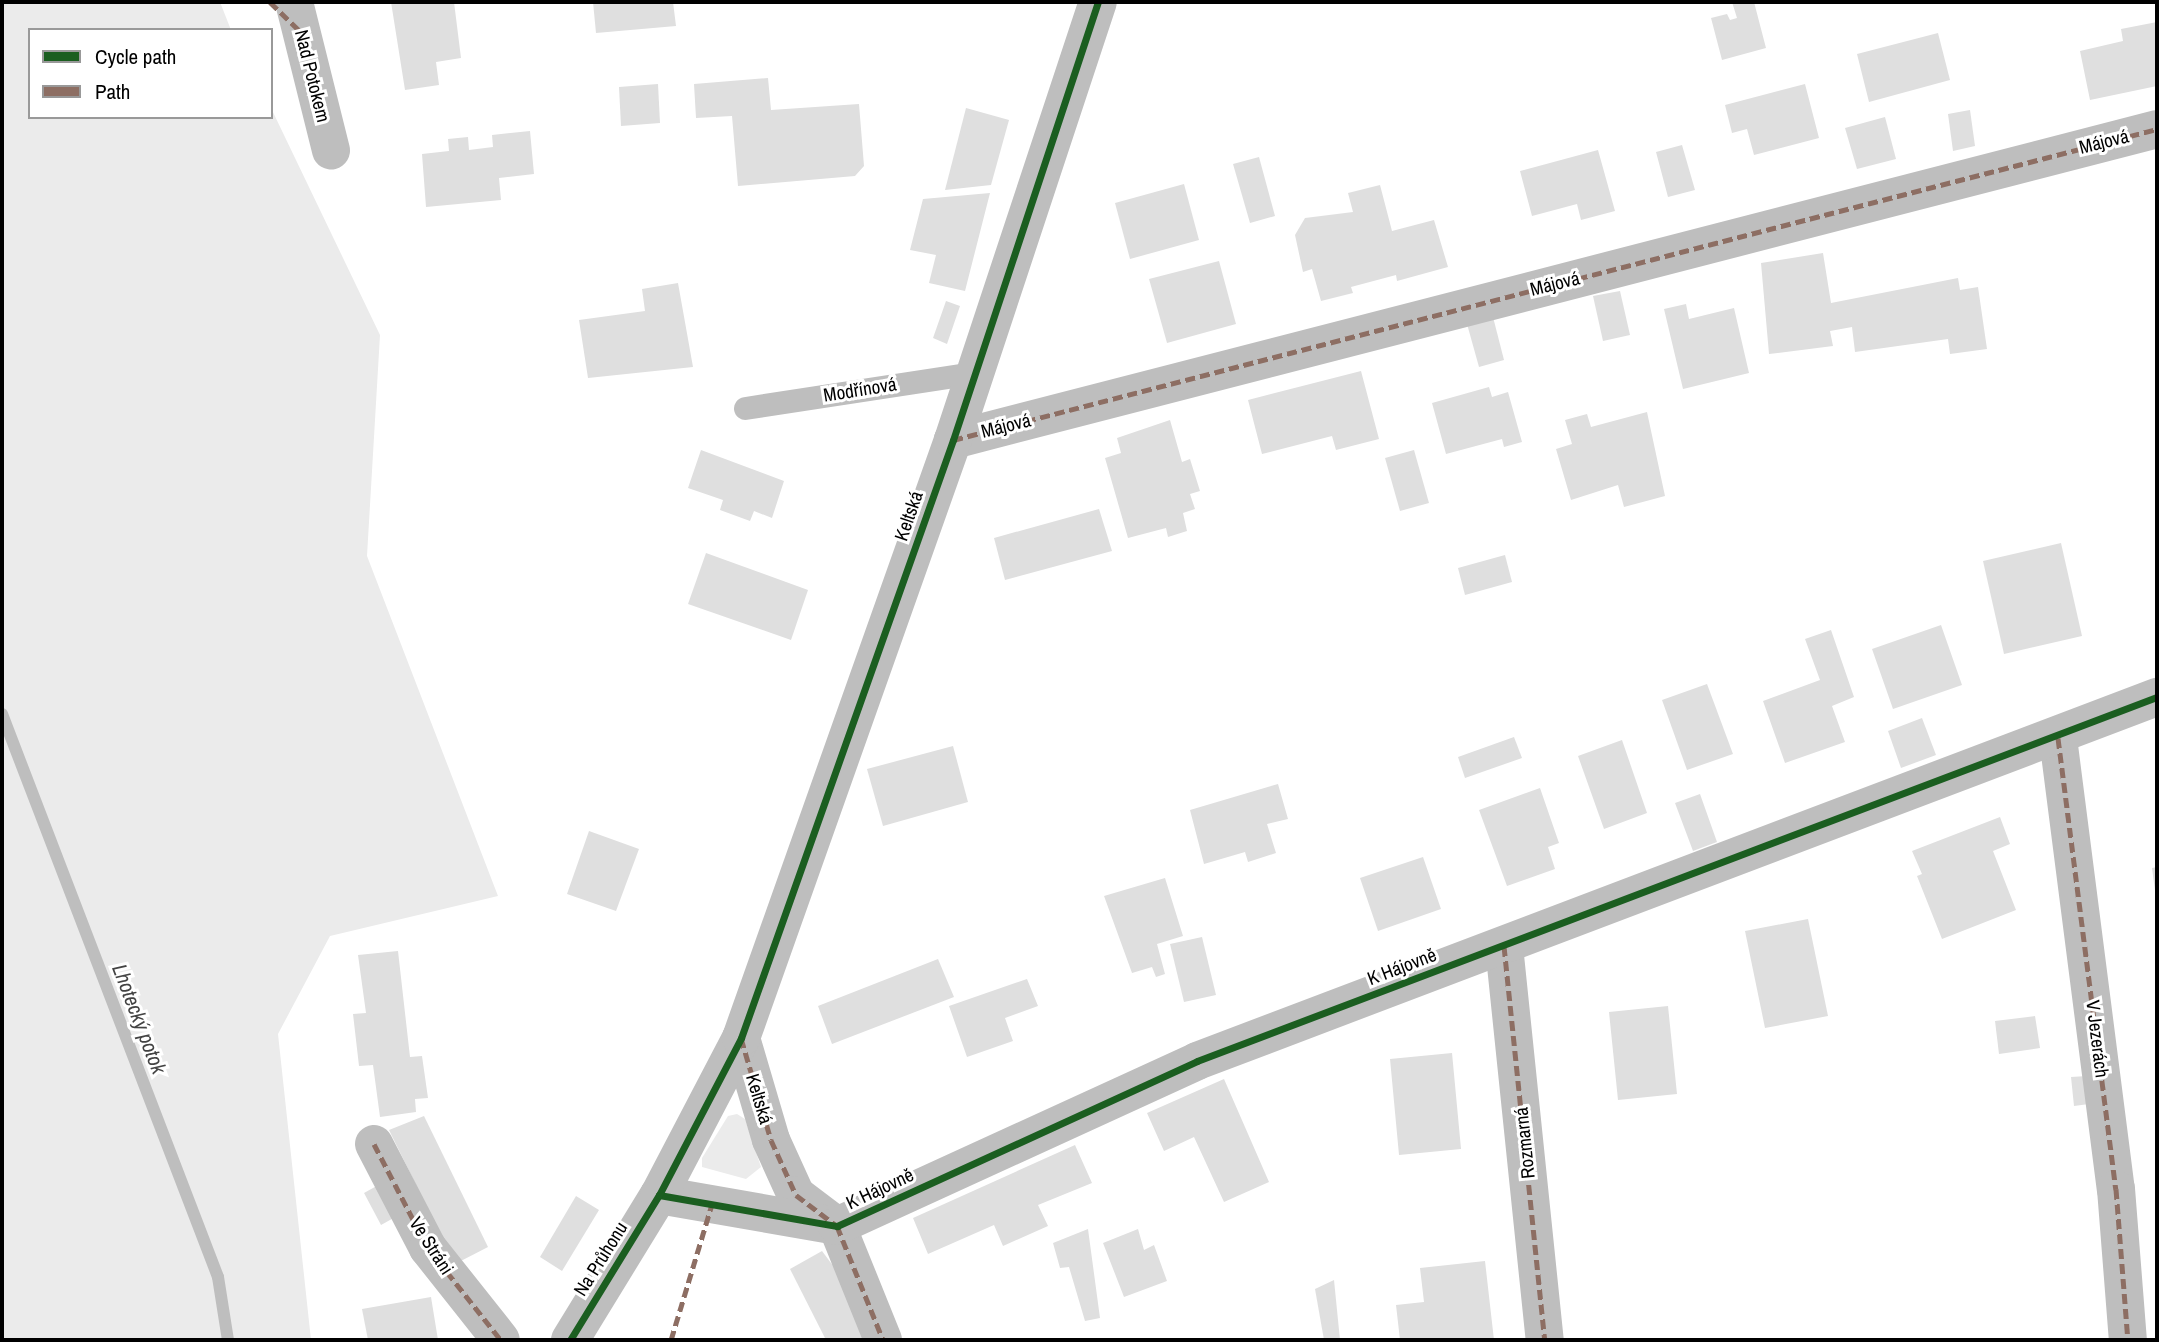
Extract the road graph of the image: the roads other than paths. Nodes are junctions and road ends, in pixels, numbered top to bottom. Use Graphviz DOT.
graph roads {
  1 [pos="293,2"];
  2 [pos="1098,2"];
  3 [pos="2157,129"];
  4 [pos="331,150"];
  5 [pos="974,373"];
  6 [pos="745,408"];
  7 [pos="953,440"];
  8 [pos="2157,697"];
  9 [pos="2058,738"];
  10 [pos="1504,946"];
  11 [pos="741,1038"];
  12 [pos="374,1144"];
  13 [pos="659,1195"];
  14 [pos="837,1226"];
  15 [pos="501,1340"];
  16 [pos="570,1340"];
  17 [pos="883,1340"];
  18 [pos="1545,1340"];
  19 [pos="2128,1340"];
  1 -- 4 [label="street, Nad Potokem"];
  2 -- 5 [label="street, Keltská"];
  3 -- 7 [label="street, Májová"];
  5 -- 6 [label="lane, Modřínová"];
  5 -- 7 [label="street, Keltská"];
  7 -- 11 [label="street, Keltská"];
  8 -- 9 [label="street, K Hájovně"];
  9 -- 10 [label="street, K Hájovně"];
  9 -- 19 [label="street, V Jezerách"];
  10 -- 14 [label="street, K Hájovně"];
  10 -- 18 [label="street, Rozmarná"];
  11 -- 13 [label="street, Na Průhonu"];
  11 -- 14 [label="street, Keltská"];
  12 -- 15 [label="street, Ve Stráni"];
  13 -- 14 [label="street, K Hájovně"];
  13 -- 16 [label="street, Na Průhonu"];
  14 -- 17 [label="street"];
}
